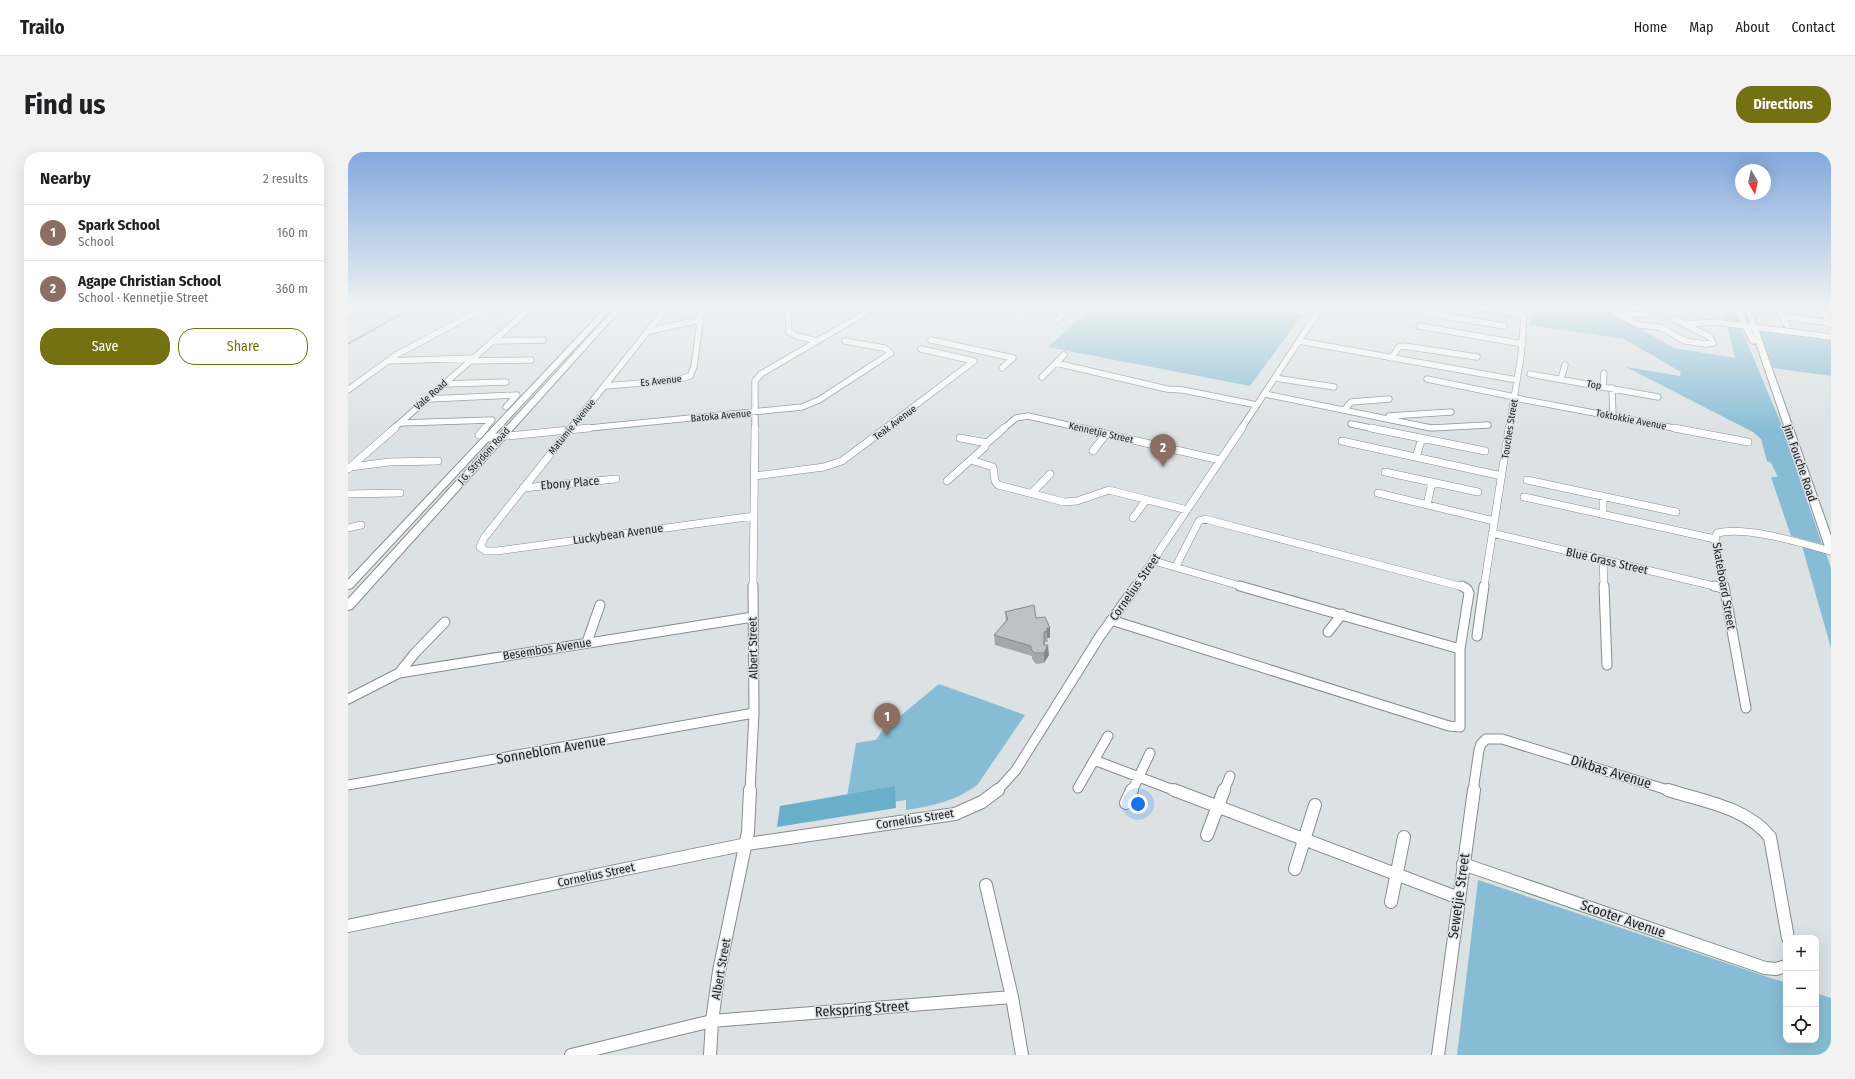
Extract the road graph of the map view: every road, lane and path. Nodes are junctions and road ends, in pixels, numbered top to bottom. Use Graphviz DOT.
graph roads {
  1 [pos="411,348"];
  2 [pos="485,348"];
  3 [pos="570,348"];
  4 [pos="583,348"];
  5 [pos="635,348"];
  6 [pos="696,348"];
  7 [pos="805,348"];
  8 [pos="884,348"];
  9 [pos="957,348"];
  10 [pos="969,348"];
  11 [pos="1294,348"];
  12 [pos="1338,348"];
  13 [pos="1398,348"];
  14 [pos="1418,348"];
  15 [pos="1522,348"];
  16 [pos="1756,348"];
  17 [pos="1760,348"];
  18 [pos="921,349"];
  19 [pos="949,355"];
  20 [pos="1064,355"];
  21 [pos="1477,357"];
  22 [pos="1391,358"];
  23 [pos="472,360"];
  24 [pos="531,360"];
  25 [pos="386,362"];
  26 [pos="1056,363"];
  27 [pos="1565,365"];
  28 [pos="1002,368"];
  29 [pos="1604,373"];
  30 [pos="1530,374"];
  31 [pos="1042,377"];
  32 [pos="1770,377"];
  33 [pos="1275,378"];
  34 [pos="1427,379"];
  35 [pos="1517,380"];
  36 [pos="1561,380"];
  37 [pos="506,382"];
  38 [pos="445,384"];
  39 [pos="605,386"];
  40 [pos="1334,387"];
  41 [pos="1603,387"];
  42 [pos="1612,388"];
  43 [pos="348,390"];
  44 [pos="1265,394"];
  45 [pos="1658,397"];
  46 [pos="1389,398"];
  47 [pos="1515,398"];
  48 [pos="428,399"];
  49 [pos="1257,405"];
  50 [pos="506,407"];
  51 [pos="1344,410"];
  52 [pos="1451,412"];
  53 [pos="755,413"];
  54 [pos="1613,416"];
  55 [pos="1380,417"];
  56 [pos="400,423"];
  57 [pos="1351,424"];
  58 [pos="1488,425"];
  59 [pos="570,430"];
  60 [pos="1106,434"];
  61 [pos="483,437"];
  62 [pos="502,437"];
  63 [pos="960,438"];
  64 [pos="1422,438"];
  65 [pos="1342,441"];
  66 [pos="1748,442"];
  67 [pos="985,448"];
  68 [pos="1093,451"];
  69 [pos="1485,451"];
  70 [pos="1416,457"];
  71 [pos="970,460"];
  72 [pos="1220,460"];
  73 [pos="438,461"];
  74 [pos="349,468"];
  75 [pos="1385,472"];
  76 [pos="1050,474"];
  77 [pos="754,476"];
  78 [pos="1502,476"];
  79 [pos="616,479"];
  80 [pos="1527,480"];
  81 [pos="947,481"];
  82 [pos="1432,482"];
  83 [pos="523,488"];
  84 [pos="1478,492"];
  85 [pos="400,493"];
  86 [pos="1032,493"];
  87 [pos="1378,493"];
  88 [pos="348,494"];
  89 [pos="1603,496"];
  90 [pos="1524,497"];
  91 [pos="1146,500"];
  92 [pos="1427,505"];
  93 [pos="1187,510"];
  94 [pos="1676,512"];
  95 [pos="1603,514"];
  96 [pos="754,516"];
  97 [pos="1133,518"];
  98 [pos="1494,521"];
  99 [pos="361,525"];
  100 [pos="348,528"];
  101 [pos="1492,533"];
  102 [pos="1715,539"];
  103 [pos="483,549"];
  104 [pos="1831,550"];
  105 [pos="1603,560"];
  106 [pos="1154,561"];
  107 [pos="1176,566"];
  108 [pos="348,586"];
  109 [pos="1723,588"];
  110 [pos="600,605"];
  111 [pos="348,606"];
  112 [pos="1342,614"];
  113 [pos="753,617"];
  114 [pos="1111,620"];
  115 [pos="445,622"];
  116 [pos="1328,632"];
  117 [pos="1477,636"];
  118 [pos="587,642"];
  119 [pos="1460,648"];
  120 [pos="1607,665"];
  121 [pos="399,673"];
  122 [pos="348,700"];
  123 [pos="1746,708"];
  124 [pos="754,713"];
  125 [pos="1108,736"];
  126 [pos="1486,739"];
  127 [pos="1150,753"];
  128 [pos="1094,760"];
  129 [pos="1138,776"];
  130 [pos="1230,776"];
  131 [pos="348,785"];
  132 [pos="1078,788"];
  133 [pos="1126,803"];
  134 [pos="1315,805"];
  135 [pos="1218,807"];
  136 [pos="1207,835"];
  137 [pos="1404,837"];
  138 [pos="1304,839"];
  139 [pos="747,844"];
  140 [pos="1463,864"];
  141 [pos="1295,869"];
  142 [pos="1397,874"];
  143 [pos="986,885"];
  144 [pos="1459,898"];
  145 [pos="1391,902"];
  146 [pos="348,926"];
  147 [pos="1787,935"];
  148 [pos="1783,968"];
  149 [pos="1012,997"];
  150 [pos="712,1021"];
  151 [pos="571,1055"];
  152 [pos="710,1055"];
  153 [pos="1022,1055"];
  154 [pos="1438,1055"];
  1 -- 25 [label="street"];
  2 -- 23 [label="street, Vale Road"];
  3 -- 61 [label="street, J.G. Strydom Road"];
  4 -- 62 [label="street, J.G. Strydom Road"];
  5 -- 39 [label="street, Matumie Avenue"];
  6 -- 39 [label="street, Es Avenue"];
  7 -- 53 [label="street, Albert Street"];
  8 -- 53 [label="street, Batoka Avenue"];
  9 -- 19 [label="street"];
  10 -- 28 [label="street"];
  11 -- 33 [label="street, Cornelius Street"];
  12 -- 22 [label="street"];
  13 -- 22 [label="street"];
  14 -- 21 [label="street"];
  15 -- 35 [label="street, Touches Street"];
  16 -- 32 [label="street, Jim Fouche Road"];
  17 -- 32 [label="street, Jim Fouche Road"];
  18 -- 19 [label="street, Teak Avenue"];
  19 -- 77 [label="street, Teak Avenue"];
  20 -- 26 [label="street"];
  22 -- 35 [label="street"];
  23 -- 24 [label="street"];
  23 -- 25 [label="street"];
  23 -- 38 [label="street, Vale Road"];
  25 -- 43 [label="street"];
  26 -- 31 [label="street"];
  26 -- 49 [label="street"];
  27 -- 36 [label="street"];
  29 -- 41 [label="street"];
  30 -- 36 [label="street, Top"];
  32 -- 104 [label="street, Jim Fouche Road"];
  33 -- 40 [label="street"];
  33 -- 44 [label="street, Cornelius Street"];
  34 -- 47 [label="street, Toktokkie Avenue"];
  35 -- 47 [label="street, Touches Street"];
  36 -- 41 [label="street, Top"];
  37 -- 38 [label="street"];
  38 -- 48 [label="street, Vale Road"];
  39 -- 59 [label="street, Matumie Avenue"];
  41 -- 42 [label="street, Top"];
  42 -- 45 [label="street, Top"];
  42 -- 54 [label="street"];
  44 -- 49 [label="street, Cornelius Street"];
  44 -- 51 [label="street"];
  46 -- 51 [label="street"];
  47 -- 54 [label="street, Toktokkie Avenue"];
  47 -- 78 [label="street, Touches Street"];
  48 -- 50 [label="street"];
  48 -- 56 [label="street, Vale Road"];
  49 -- 72 [label="street, Cornelius Street"];
  51 -- 55 [label="street"];
  52 -- 55 [label="street"];
  53 -- 59 [label="street, Batoka Avenue"];
  53 -- 77 [label="street, Albert Street"];
  54 -- 66 [label="street, Toktokkie Avenue"];
  55 -- 58 [label="street"];
  56 -- 61 [label="street"];
  56 -- 74 [label="street, Vale Road"];
  57 -- 64 [label="street"];
  59 -- 62 [label="street, Batoka Avenue"];
  59 -- 83 [label="street, Matumie Avenue"];
  60 -- 63 [label="street, Kennetjie Street"];
  60 -- 68 [label="street"];
  60 -- 72 [label="street, Kennetjie Street"];
  61 -- 62 [label="street, Batoka Avenue"];
  61 -- 108 [label="street, J.G. Strydom Road"];
  62 -- 111 [label="street, J.G. Strydom Road"];
  64 -- 69 [label="street"];
  64 -- 70 [label="street"];
  65 -- 70 [label="street"];
  67 -- 71 [label="street"];
  70 -- 78 [label="street"];
  71 -- 81 [label="street"];
  71 -- 86 [label="street"];
  72 -- 93 [label="street, Cornelius Street"];
  73 -- 74 [label="street"];
  75 -- 82 [label="street"];
  76 -- 86 [label="street"];
  77 -- 96 [label="street, Albert Street"];
  78 -- 98 [label="street, Touches Street"];
  79 -- 83 [label="street, Ebony Place"];
  80 -- 89 [label="street"];
  82 -- 84 [label="street"];
  82 -- 92 [label="street"];
  83 -- 103 [label="street, Matumie Avenue"];
  85 -- 88 [label="street"];
  86 -- 91 [label="street"];
  87 -- 92 [label="street"];
  89 -- 94 [label="street"];
  89 -- 95 [label="street"];
  90 -- 95 [label="street"];
  91 -- 93 [label="street"];
  91 -- 97 [label="street"];
  92 -- 98 [label="street"];
  93 -- 106 [label="street, Cornelius Street"];
  95 -- 102 [label="street"];
  96 -- 103 [label="street, Luckybean Avenue"];
  96 -- 113 [label="street, Albert Street"];
  98 -- 101 [label="street, Touches Street"];
  99 -- 100 [label="street"];
  101 -- 105 [label="street, Blue Grass Street"];
  101 -- 117 [label="street"];
  102 -- 104 [label="street, Skateboard Street"];
  102 -- 109 [label="street, Skateboard Street"];
  105 -- 109 [label="street, Blue Grass Street"];
  105 -- 120 [label="street"];
  106 -- 107 [label="street"];
  106 -- 114 [label="street, Cornelius Street"];
  107 -- 112 [label="street"];
  107 -- 119 [label="street"];
  109 -- 123 [label="street, Skateboard Street"];
  110 -- 118 [label="street"];
  112 -- 116 [label="street"];
  112 -- 119 [label="street"];
  113 -- 118 [label="street, Besembos Avenue"];
  113 -- 124 [label="street, Albert Street"];
  114 -- 119 [label="street"];
  114 -- 139 [label="street, Cornelius Street"];
  115 -- 121 [label="street"];
  118 -- 121 [label="street, Besembos Avenue"];
  121 -- 122 [label="street, Besembos Avenue"];
  124 -- 131 [label="street, Sonneblom Avenue"];
  124 -- 139 [label="street, Albert Street"];
  125 -- 128 [label="street"];
  126 -- 140 [label="street, Sewetjie Street"];
  126 -- 147 [label="street, Dikbas Avenue"];
  127 -- 129 [label="street"];
  128 -- 129 [label="street"];
  128 -- 132 [label="street"];
  129 -- 133 [label="street"];
  129 -- 135 [label="street"];
  130 -- 135 [label="street"];
  134 -- 138 [label="street"];
  135 -- 136 [label="street"];
  135 -- 138 [label="street"];
  137 -- 142 [label="street"];
  138 -- 141 [label="street"];
  138 -- 142 [label="street"];
  139 -- 146 [label="street, Cornelius Street"];
  139 -- 150 [label="street, Albert Street"];
  140 -- 144 [label="street, Sewetjie Street"];
  140 -- 148 [label="street, Scooter Avenue"];
  142 -- 144 [label="street"];
  142 -- 145 [label="street"];
  143 -- 149 [label="street"];
  144 -- 154 [label="street, Sewetjie Street"];
  149 -- 150 [label="street, Rekspring Street"];
  149 -- 153 [label="street"];
  150 -- 151 [label="street, Rekspring Street"];
  150 -- 152 [label="street, Albert Street"];
}
